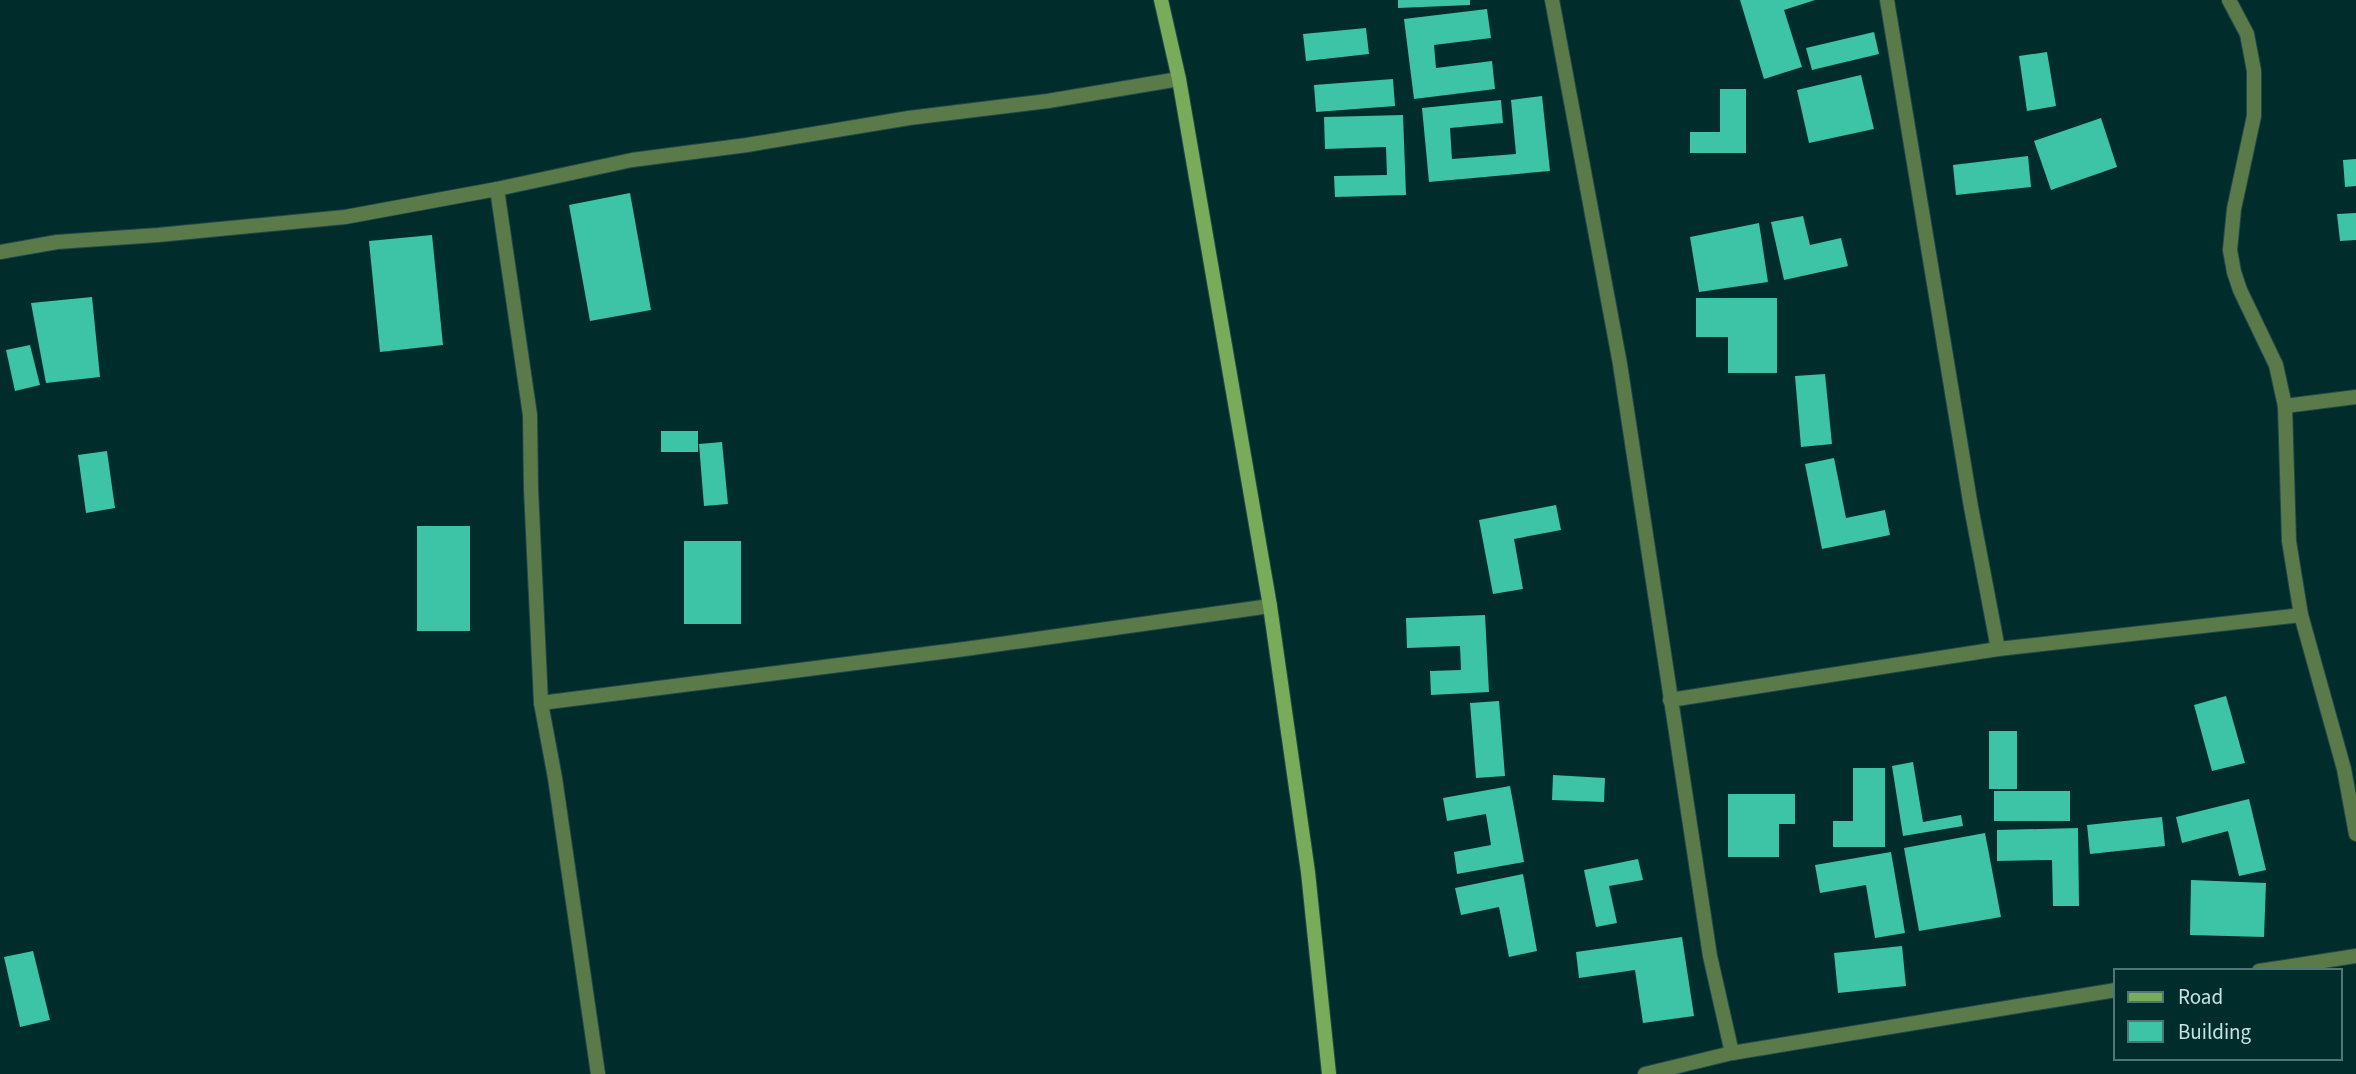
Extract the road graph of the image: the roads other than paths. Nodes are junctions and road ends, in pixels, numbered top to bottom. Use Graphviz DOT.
graph roads {
  1 [pos="1161,0"];
  2 [pos="1552,0"];
  3 [pos="1887,0"];
  4 [pos="2228,0"];
  5 [pos="1179,79"];
  6 [pos="498,189"];
  7 [pos="0,252"];
  8 [pos="2356,397"];
  9 [pos="2285,407"];
  10 [pos="1269,606"];
  11 [pos="2301,615"];
  12 [pos="1998,649"];
  13 [pos="1670,700"];
  14 [pos="541,703"];
  15 [pos="2356,834"];
  16 [pos="2356,956"];
  17 [pos="2272,969"];
  18 [pos="2114,990"];
  19 [pos="1732,1053"];
  20 [pos="598,1074"];
  21 [pos="1329,1074"];
  22 [pos="1645,1074"];
  1 -- 5 [label="street"];
  2 -- 13 [label="street"];
  3 -- 12 [label="street"];
  4 -- 9 [label="street"];
  5 -- 6 [label="street"];
  5 -- 10 [label="street"];
  6 -- 7 [label="street"];
  6 -- 14 [label="street"];
  8 -- 9 [label="street"];
  9 -- 11 [label="street"];
  10 -- 14 [label="street"];
  10 -- 21 [label="street"];
  11 -- 12 [label="street"];
  11 -- 15 [label="street"];
  12 -- 13 [label="street"];
  13 -- 19 [label="street"];
  14 -- 20 [label="street"];
  16 -- 17 [label="street"];
  18 -- 19 [label="street"];
  19 -- 22 [label="street"];
}
